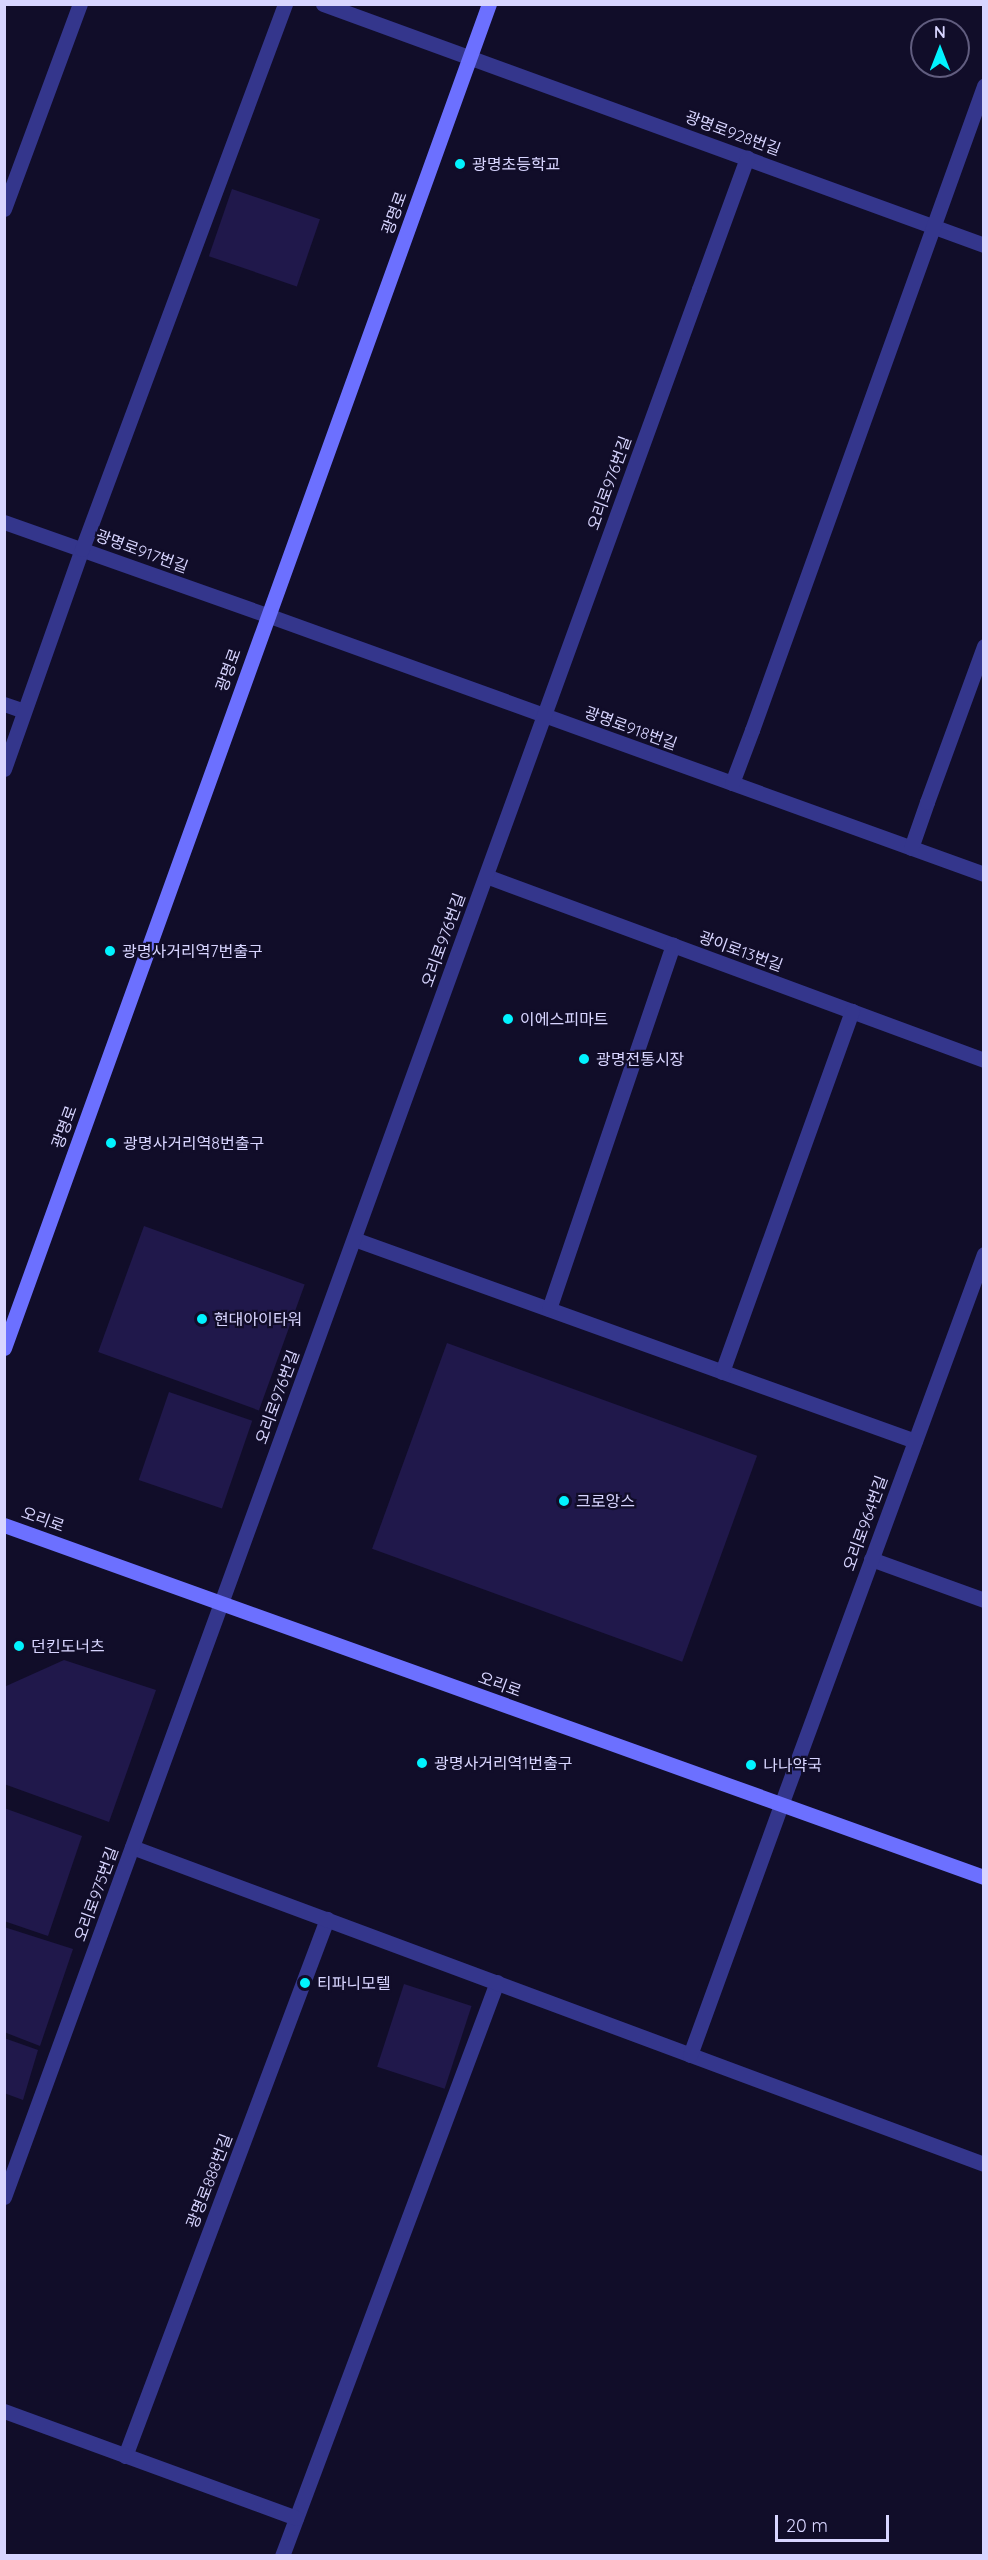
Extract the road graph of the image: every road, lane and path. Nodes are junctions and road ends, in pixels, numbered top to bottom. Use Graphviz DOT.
graph roads {
  1 [pos="80,4"];
  2 [pos="285,4"];
  3 [pos="324,4"];
  4 [pos="489,4"];
  5 [pos="470,56"];
  6 [pos="984,86"];
  7 [pos="747,158"];
  8 [pos="4,209"];
  9 [pos="933,226"];
  10 [pos="984,245"];
  11 [pos="4,522"];
  12 [pos="82,549"];
  13 [pos="267,615"];
  14 [pos="984,646"];
  15 [pos="4,704"];
  16 [pos="24,711"];
  17 [pos="544,716"];
  18 [pos="4,769"];
  19 [pos="732,783"];
  20 [pos="910,848"];
  21 [pos="984,874"];
  22 [pos="486,876"];
  23 [pos="673,945"];
  24 [pos="852,1011"];
  25 [pos="984,1060"];
  26 [pos="354,1239"];
  27 [pos="984,1254"];
  28 [pos="549,1309"];
  29 [pos="4,1348"];
  30 [pos="722,1372"];
  31 [pos="915,1441"];
  32 [pos="4,1525"];
  33 [pos="871,1559"];
  34 [pos="984,1600"];
  35 [pos="221,1603"];
  36 [pos="781,1804"];
  37 [pos="132,1847"];
  38 [pos="984,1877"];
  39 [pos="327,1919"];
  40 [pos="497,1982"];
  41 [pos="690,2055"];
  42 [pos="984,2164"];
  43 [pos="4,2197"];
  44 [pos="4,2411"];
  45 [pos="126,2456"];
  46 [pos="296,2518"];
  47 [pos="282,2556"];
  1 -- 8 [label="street"];
  2 -- 12 [label="street"];
  3 -- 5 [label="street, 광명로928번길"];
  4 -- 5 [label="main road, 광명로"];
  5 -- 7 [label="street, 광명로928번길"];
  5 -- 13 [label="main road, 광명로"];
  6 -- 9 [label="street"];
  7 -- 9 [label="street, 광명로928번길"];
  7 -- 17 [label="street, 오리로976번길"];
  9 -- 10 [label="street, 광명로928번길"];
  9 -- 19 [label="street"];
  11 -- 12 [label="street, 광명로917번길"];
  12 -- 13 [label="street, 광명로917번길"];
  12 -- 16 [label="street"];
  13 -- 17 [label="street, 광명로918번길"];
  13 -- 29 [label="main road, 광명로"];
  14 -- 20 [label="street"];
  15 -- 16 [label="street"];
  16 -- 18 [label="street"];
  17 -- 19 [label="street, 광명로918번길"];
  17 -- 22 [label="street, 오리로976번길"];
  19 -- 20 [label="street, 광명로918번길"];
  20 -- 21 [label="street, 광명로918번길"];
  22 -- 23 [label="street, 광이로13번길"];
  22 -- 26 [label="street, 오리로976번길"];
  23 -- 24 [label="street, 광이로13번길"];
  23 -- 28 [label="street"];
  24 -- 25 [label="street, 광이로13번길"];
  24 -- 30 [label="street"];
  26 -- 28 [label="street"];
  26 -- 35 [label="street, 오리로976번길"];
  27 -- 31 [label="street, 오리로964번길"];
  28 -- 30 [label="street"];
  30 -- 31 [label="street"];
  31 -- 33 [label="street, 오리로964번길"];
  32 -- 35 [label="main road, 오리로"];
  33 -- 34 [label="street"];
  33 -- 36 [label="street, 오리로964번길"];
  35 -- 36 [label="main road, 오리로"];
  35 -- 37 [label="street, 오리로975번길"];
  36 -- 38 [label="main road, 오리로"];
  36 -- 41 [label="street, 오리로964번길"];
  37 -- 39 [label="street"];
  37 -- 43 [label="street, 오리로975번길"];
  39 -- 40 [label="street"];
  39 -- 45 [label="street, 광명로888번길"];
  40 -- 41 [label="street"];
  40 -- 46 [label="street"];
  41 -- 42 [label="street"];
  44 -- 45 [label="street"];
  45 -- 46 [label="street"];
  46 -- 47 [label="street"];
}
